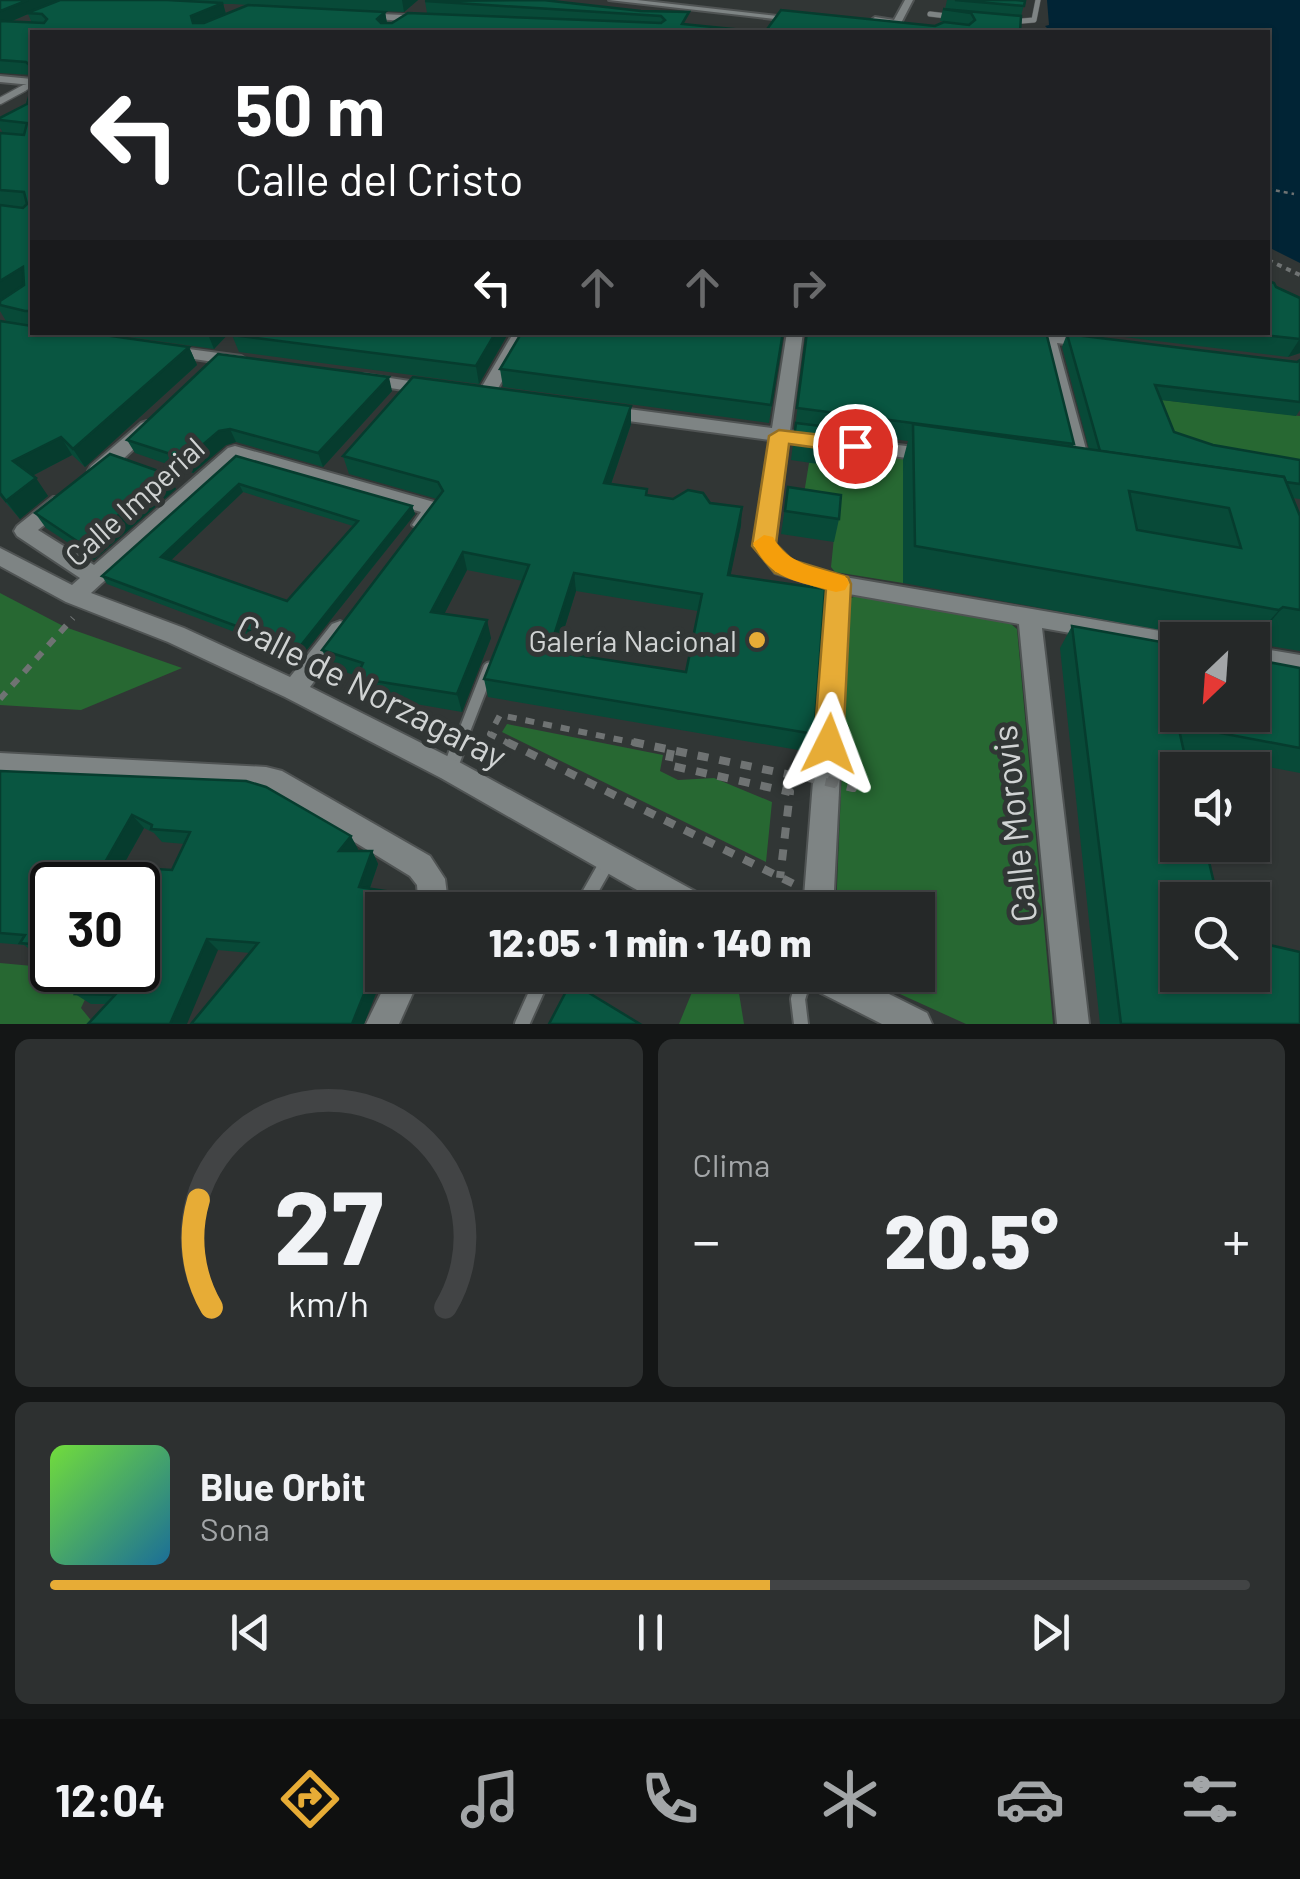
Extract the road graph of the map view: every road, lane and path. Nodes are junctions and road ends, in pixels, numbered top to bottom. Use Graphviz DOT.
graph roads {
  1 [pos="613,0"];
  2 [pos="664,0"];
  3 [pos="909,0"];
  4 [pos="1038,0"];
  5 [pos="422,9"];
  6 [pos="930,14"];
  7 [pos="819,15"];
  8 [pos="350,16"];
  9 [pos="408,18"];
  10 [pos="964,18"];
  11 [pos="803,19"];
  12 [pos="441,20"];
  13 [pos="998,21"];
  14 [pos="897,22"];
  15 [pos="914,28"];
  16 [pos="391,30"];
  17 [pos="0,79"];
  18 [pos="30,83"];
  19 [pos="30,84"];
  20 [pos="0,101"];
  21 [pos="1270,189"];
  22 [pos="1294,194"];
  23 [pos="1270,261"];
  24 [pos="1300,275"];
  25 [pos="520,335"];
  26 [pos="796,335"];
  27 [pos="1025,335"];
  28 [pos="1048,338"];
  29 [pos="1104,344"];
  30 [pos="147,348"];
  31 [pos="259,364"];
  32 [pos="335,375"];
  33 [pos="168,408"];
  34 [pos="584,409"];
  35 [pos="779,436"];
  36 [pos="950,458"];
  37 [pos="1083,475"];
  38 [pos="411,540"];
  39 [pos="0,556"];
  40 [pos="96,577"];
  41 [pos="839,584"];
  42 [pos="74,607"];
  43 [pos="352,614"];
  44 [pos="1028,615"];
  45 [pos="1160,639"];
  46 [pos="496,649"];
  47 [pos="1270,659"];
  48 [pos="1300,665"];
  49 [pos="294,690"];
  50 [pos="0,699"];
  51 [pos="671,750"];
  52 [pos="0,765"];
  53 [pos="450,770"];
  54 [pos="815,778"];
  55 [pos="609,858"];
  56 [pos="780,878"];
  57 [pos="433,892"];
  58 [pos="590,892"];
  59 [pos="670,892"];
  60 [pos="801,892"];
  61 [pos="818,892"];
  62 [pos="398,992"];
  63 [pos="536,992"];
  64 [pos="800,992"];
  65 [pos="852,992"];
  66 [pos="382,1024"];
  67 [pos="522,1024"];
  68 [pos="801,1024"];
  69 [pos="916,1024"];
  70 [pos="1074,1024"];
  1 -- 11 [label="street"];
  2 -- 7 [label="street"];
  3 -- 14 [label="street"];
  4 -- 13 [label="lane"];
  5 -- 9 [label="street"];
  6 -- 10 [label="lane"];
  8 -- 9 [label="street"];
  9 -- 12 [label="street"];
  9 -- 16 [label="street"];
  14 -- 15 [label="lane"];
  14 -- 15 [label="street"];
  17 -- 18 [label="street"];
  19 -- 20 [label="lane"];
  21 -- 22 [label="path"];
  23 -- 24 [label="path"];
  25 -- 32 [label="street"];
  26 -- 35 [label="street"];
  27 -- 28 [label="street"];
  28 -- 29 [label="street"];
  28 -- 37 [label="street"];
  30 -- 31 [label="street"];
  33 -- 40 [label="street"];
  34 -- 35 [label="street"];
  35 -- 36 [label="street"];
  35 -- 41 [label="street"];
  38 -- 40 [label="street, Calle Imperial"];
  39 -- 42 [label="street, Calle de Norzagaray"];
  40 -- 42 [label="street, Calle Imperial"];
  41 -- 44 [label="street"];
  41 -- 54 [label="street"];
  42 -- 49 [label="street, Calle de Norzagaray"];
  42 -- 50 [label="path"];
  43 -- 49 [label="street"];
  44 -- 45 [label="street"];
  44 -- 70 [label="street, Calle Morovis"];
  46 -- 53 [label="lane"];
  47 -- 48 [label="street"];
  49 -- 53 [label="street, Calle de Norzagaray"];
  51 -- 54 [label="path"];
  51 -- 56 [label="path"];
  51 -- 56 [label="path"];
  52 -- 57 [label="street"];
  53 -- 55 [label="street, Calle de Norzagaray"];
  54 -- 61 [label="street"];
  55 -- 58 [label="lane"];
  55 -- 59 [label="street, Calle de Norzagaray"];
  56 -- 60 [label="path"];
  62 -- 66 [label="street"];
  63 -- 67 [label="lane"];
  64 -- 68 [label="lane"];
  65 -- 69 [label="street"];
}
